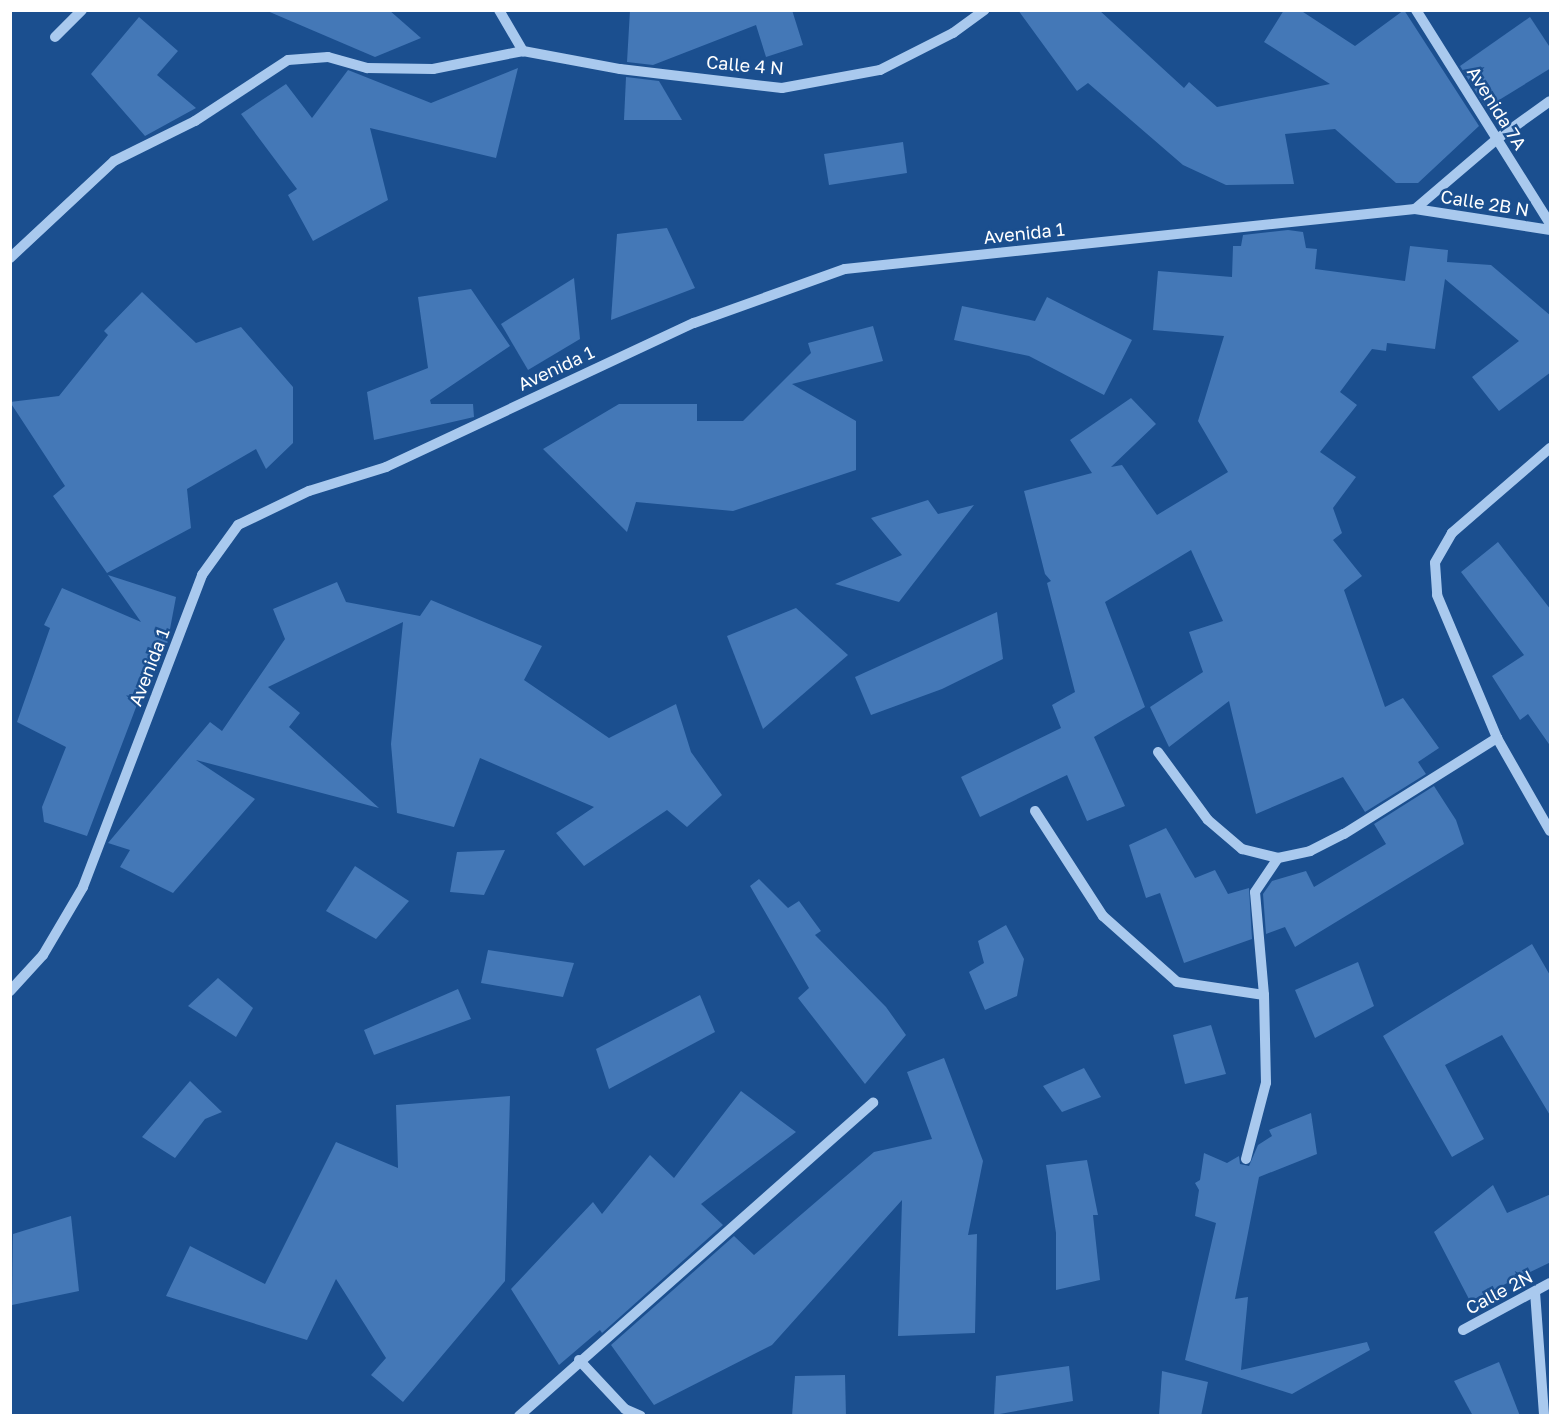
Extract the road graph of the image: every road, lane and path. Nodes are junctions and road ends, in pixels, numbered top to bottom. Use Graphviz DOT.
graph roads {
  1 [pos="82,10"];
  2 [pos="499,10"];
  3 [pos="985,10"];
  4 [pos="1416,10"];
  5 [pos="55,37"];
  6 [pos="523,51"];
  7 [pos="1551,101"];
  8 [pos="1497,139"];
  9 [pos="1415,209"];
  10 [pos="1551,224"];
  11 [pos="1551,230"];
  12 [pos="10,258"];
  13 [pos="1551,448"];
  14 [pos="1497,738"];
  15 [pos="1158,752"];
  16 [pos="1035,811"];
  17 [pos="1551,831"];
  18 [pos="1278,858"];
  19 [pos="10,991"];
  20 [pos="1264,995"];
  21 [pos="873,1103"];
  22 [pos="1246,1159"];
  23 [pos="1551,1283"];
  24 [pos="1534,1292"];
  25 [pos="1463,1330"];
  26 [pos="579,1360"];
  27 [pos="519,1416"];
  28 [pos="640,1416"];
  29 [pos="1544,1416"];
  1 -- 5 [label="street"];
  2 -- 6 [label="street"];
  3 -- 6 [label="street, Calle 4 N"];
  4 -- 8 [label="street, Avenida 7A"];
  6 -- 12 [label="street"];
  7 -- 8 [label="street"];
  8 -- 9 [label="street"];
  8 -- 10 [label="street, Avenida 7A"];
  9 -- 11 [label="street, Calle 2B N"];
  9 -- 19 [label="street, Avenida 1"];
  13 -- 14 [label="street"];
  14 -- 17 [label="street"];
  14 -- 18 [label="street"];
  15 -- 18 [label="street"];
  16 -- 20 [label="street"];
  18 -- 20 [label="street"];
  20 -- 22 [label="street"];
  21 -- 26 [label="street"];
  23 -- 24 [label="street, Calle 2N"];
  24 -- 25 [label="street, Calle 2N"];
  24 -- 29 [label="street"];
  26 -- 27 [label="street"];
  26 -- 28 [label="street"];
}
